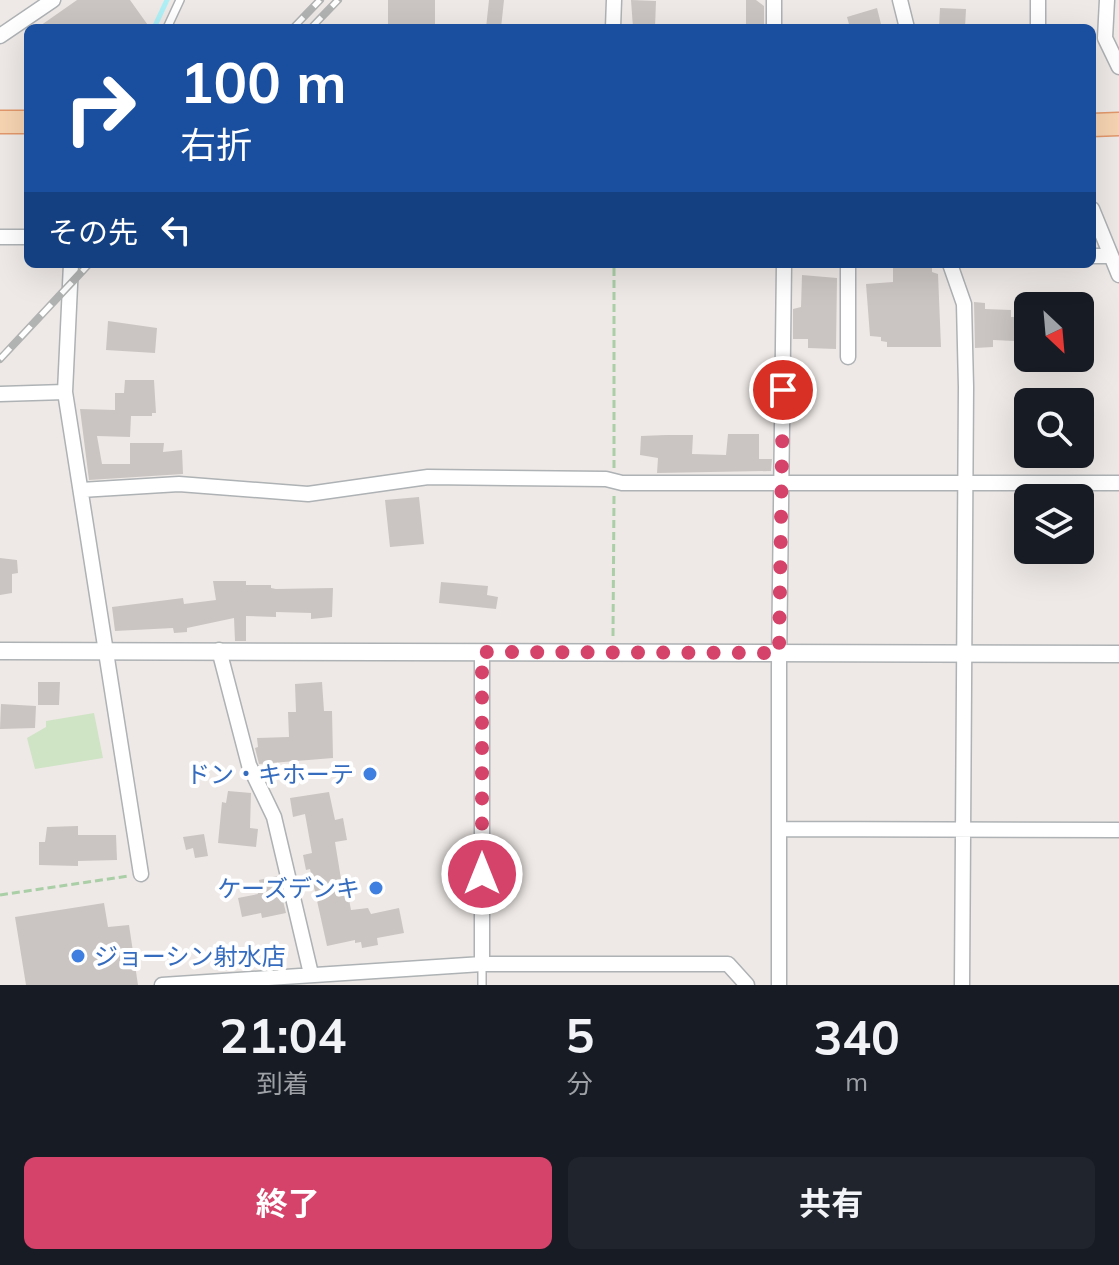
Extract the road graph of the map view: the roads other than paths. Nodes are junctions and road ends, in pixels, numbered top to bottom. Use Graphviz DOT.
graph roads {
  1 [pos="53,0"];
  2 [pos="180,0"];
  3 [pos="614,0"];
  4 [pos="774,0"];
  5 [pos="900,0"];
  6 [pos="1038,0"];
  7 [pos="1107,0"];
  8 [pos="169,24"];
  9 [pos="613,24"];
  10 [pos="774,24"];
  11 [pos="906,24"];
  12 [pos="1038,24"];
  13 [pos="0,36"];
  14 [pos="1119,67"];
  15 [pos="0,122"];
  16 [pos="24,122"];
  17 [pos="1119,124"];
  18 [pos="1096,125"];
  19 [pos="1096,219"];
  20 [pos="0,237"];
  21 [pos="24,237"];
  22 [pos="1096,256"];
  23 [pos="1111,256"];
  24 [pos="71,268"];
  25 [pos="784,268"];
  26 [pos="848,268"];
  27 [pos="951,268"];
  28 [pos="1119,275"];
  29 [pos="848,357"];
  30 [pos="65,392"];
  31 [pos="0,394"];
  32 [pos="1119,483"];
  33 [pos="782,484"];
  34 [pos="965,485"];
  35 [pos="81,490"];
  36 [pos="219,650"];
  37 [pos="0,651"];
  38 [pos="107,651"];
  39 [pos="482,652"];
  40 [pos="779,653"];
  41 [pos="963,653"];
  42 [pos="1119,654"];
  43 [pos="779,829"];
  44 [pos="963,830"];
  45 [pos="1119,830"];
  46 [pos="141,874"];
  47 [pos="482,964"];
  48 [pos="311,974"];
  49 [pos="162,985"];
  50 [pos="482,985"];
  51 [pos="747,985"];
  52 [pos="779,985"];
  53 [pos="962,985"];
  1 -- 13 [label="street"];
  2 -- 8 [label="lane"];
  3 -- 9 [label="street"];
  4 -- 10 [label="street"];
  5 -- 11 [label="street"];
  6 -- 12 [label="street"];
  7 -- 14 [label="street"];
  15 -- 16 [label="main road"];
  17 -- 18 [label="main road"];
  19 -- 23 [label="street"];
  20 -- 21 [label="street"];
  22 -- 23 [label="street"];
  23 -- 28 [label="street"];
  24 -- 30 [label="street"];
  25 -- 33 [label="street"];
  26 -- 29 [label="street"];
  27 -- 34 [label="street"];
  30 -- 31 [label="street"];
  30 -- 35 [label="street"];
  32 -- 34 [label="street"];
  33 -- 34 [label="street"];
  33 -- 35 [label="street"];
  33 -- 40 [label="street"];
  34 -- 41 [label="street"];
  35 -- 38 [label="street"];
  36 -- 38 [label="street"];
  36 -- 39 [label="street"];
  36 -- 48 [label="street"];
  37 -- 38 [label="street"];
  38 -- 46 [label="street"];
  39 -- 40 [label="street"];
  39 -- 47 [label="street"];
  40 -- 41 [label="street"];
  40 -- 43 [label="street"];
  41 -- 42 [label="street"];
  41 -- 44 [label="street"];
  43 -- 44 [label="street"];
  43 -- 52 [label="street"];
  44 -- 45 [label="street"];
  44 -- 53 [label="street"];
  47 -- 48 [label="street"];
  47 -- 50 [label="lane"];
  47 -- 51 [label="street"];
  48 -- 49 [label="street"];
}
